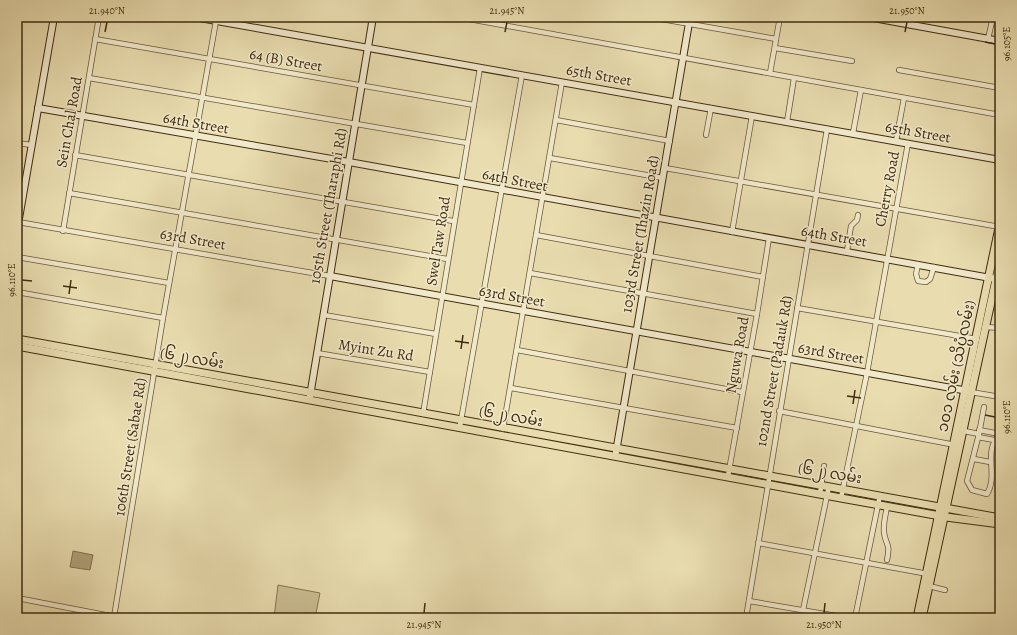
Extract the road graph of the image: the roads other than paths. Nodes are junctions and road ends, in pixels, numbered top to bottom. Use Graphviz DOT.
graph roads {
  1 [pos="54,17"];
  2 [pos="99,17"];
  3 [pos="197,17"];
  4 [pos="373,17"];
  5 [pos="458,17"];
  6 [pos="650,17"];
  7 [pos="690,17"];
  8 [pos="780,17"];
  9 [pos="868,17"];
  10 [pos="993,17"];
  11 [pos="216,21"];
  12 [pos="689,24"];
  13 [pos="95,39"];
  14 [pos="776,39"];
  15 [pos="988,39"];
  16 [pos="1000,41"];
  17 [pos="368,47"];
  18 [pos="775,48"];
  19 [pos="684,58"];
  20 [pos="209,60"];
  21 [pos="852,61"];
  22 [pos="480,68"];
  23 [pos="899,70"];
  24 [pos="770,73"];
  25 [pos="522,75"];
  26 [pos="89,78"];
  27 [pos="794,78"];
  28 [pos="562,82"];
  29 [pos="362,85"];
  30 [pos="1000,88"];
  31 [pos="861,90"];
  32 [pos="203,98"];
  33 [pos="904,98"];
  34 [pos="676,102"];
  35 [pos="474,105"];
  36 [pos="38,108"];
  37 [pos="711,108"];
  38 [pos="1000,115"];
  39 [pos="82,116"];
  40 [pos="752,116"];
  41 [pos="556,120"];
  42 [pos="787,122"];
  43 [pos="355,124"];
  44 [pos="827,129"];
  45 [pos="853,133"];
  46 [pos="706,135"];
  47 [pos="196,136"];
  48 [pos="670,141"];
  49 [pos="896,141"];
  50 [pos="17,143"];
  51 [pos="468,143"];
  52 [pos="908,143"];
  53 [pos="32,145"];
  54 [pos="75,155"];
  55 [pos="550,158"];
  56 [pos="1000,160"];
  57 [pos="349,162"];
  58 [pos="665,168"];
  59 [pos="189,174"];
  60 [pos="663,178"];
  61 [pos="741,181"];
  62 [pos="460,182"];
  63 [pos="502,191"];
  64 [pos="69,193"];
  65 [pos="816,193"];
  66 [pos="543,198"];
  67 [pos="341,202"];
  68 [pos="896,207"];
  69 [pos="182,214"];
  70 [pos="858,215"];
  71 [pos="656,218"];
  72 [pos="454,221"];
  73 [pos="18,222"];
  74 [pos="1000,226"];
  75 [pos="17,230"];
  76 [pos="63,231"];
  77 [pos="732,232"];
  78 [pos="536,235"];
  79 [pos="768,238"];
  80 [pos="336,239"];
  81 [pos="808,244"];
  82 [pos="175,249"];
  83 [pos="847,251"];
  84 [pos="17,257"];
  85 [pos="649,257"];
  86 [pos="887,258"];
  87 [pos="447,259"];
  88 [pos="1000,261"];
  89 [pos="918,264"];
  90 [pos="934,267"];
  91 [pos="530,273"];
  92 [pos="330,276"];
  93 [pos="762,277"];
  94 [pos="988,278"];
  95 [pos="998,279"];
  96 [pos="169,283"];
  97 [pos="17,292"];
  98 [pos="643,292"];
  99 [pos="441,297"];
  100 [pos="482,304"];
  101 [pos="797,308"];
  102 [pos="524,311"];
  103 [pos="757,314"];
  104 [pos="324,315"];
  105 [pos="163,318"];
  106 [pos="875,322"];
  107 [pos="986,327"];
  108 [pos="1000,328"];
  109 [pos="636,332"];
  110 [pos="436,334"];
  111 [pos="17,339"];
  112 [pos="975,339"];
  113 [pos="983,340"];
  114 [pos="17,346"];
  115 [pos="517,350"];
  116 [pos="750,352"];
  117 [pos="317,353"];
  118 [pos="789,358"];
  119 [pos="155,368"];
  120 [pos="629,370"];
  121 [pos="430,372"];
  122 [pos="867,373"];
  123 [pos="511,388"];
  124 [pos="968,391"];
  125 [pos="742,392"];
  126 [pos="310,396"];
  127 [pos="1000,397"];
  128 [pos="984,407"];
  129 [pos="623,409"];
  130 [pos="779,411"];
  131 [pos="422,416"];
  132 [pos="460,423"];
  133 [pos="856,425"];
  134 [pos="737,428"];
  135 [pos="503,431"];
  136 [pos="964,431"];
  137 [pos="979,434"];
  138 [pos="1000,434"];
  139 [pos="994,440"];
  140 [pos="952,444"];
  141 [pos="961,446"];
  142 [pos="616,452"];
  143 [pos="974,459"];
  144 [pos="990,462"];
  145 [pos="824,466"];
  146 [pos="729,472"];
  147 [pos="768,480"];
  148 [pos="825,485"];
  149 [pos="843,488"];
  150 [pos="824,494"];
  151 [pos="880,495"];
  152 [pos="841,498"];
  153 [pos="878,505"];
  154 [pos="887,506"];
  155 [pos="947,509"];
  156 [pos="938,511"];
  157 [pos="946,517"];
  158 [pos="1000,518"];
  159 [pos="1000,524"];
  160 [pos="758,543"];
  161 [pos="815,553"];
  162 [pos="887,560"];
  163 [pos="866,562"];
  164 [pos="929,574"];
  165 [pos="929,586"];
  166 [pos="945,590"];
  167 [pos="17,598"];
  168 [pos="749,600"];
  169 [pos="803,610"];
  170 [pos="827,616"];
  171 [pos="114,617"];
  172 [pos="121,618"];
  173 [pos="746,618"];
  174 [pos="848,618"];
  175 [pos="855,618"];
  176 [pos="917,618"];
  177 [pos="922,618"];
  1 -- 36 [label="street"];
  2 -- 13 [label="street, Sein Chal Road"];
  3 -- 11 [label="street, 65th Street"];
  4 -- 17 [label="street, 105th Street (Tharaphi Rd)"];
  5 -- 19 [label="street"];
  6 -- 12 [label="street"];
  7 -- 12 [label="street, 103rd Street (Thazin Road)"];
  8 -- 14 [label="street"];
  9 -- 15 [label="street"];
  10 -- 15 [label="street"];
  11 -- 17 [label="street, 65th Street"];
  11 -- 20 [label="street, 106th Street (Sabae Rd)"];
  12 -- 14 [label="street"];
  12 -- 19 [label="street, 103rd Street (Thazin Road)"];
  13 -- 20 [label="street, 64 (B) Street"];
  13 -- 26 [label="street, Sein Chal Road"];
  14 -- 18 [label="street"];
  15 -- 16 [label="street"];
  17 -- 22 [label="street, 65th Street"];
  17 -- 29 [label="street, 105th Street (Tharaphi Rd)"];
  18 -- 21 [label="street"];
  18 -- 24 [label="street"];
  19 -- 24 [label="street"];
  19 -- 34 [label="street, 103rd Street (Thazin Road)"];
  20 -- 29 [label="street, 64 (B) Street"];
  20 -- 32 [label="street, 106th Street (Sabae Rd)"];
  22 -- 25 [label="street, 65th Street"];
  22 -- 35 [label="street, Swel Taw Road"];
  23 -- 30 [label="street"];
  24 -- 27 [label="street"];
  25 -- 28 [label="street, 65th Street"];
  25 -- 63 [label="street"];
  26 -- 32 [label="street"];
  26 -- 39 [label="street, Sein Chal Road"];
  27 -- 31 [label="street"];
  27 -- 42 [label="street"];
  28 -- 34 [label="street, 65th Street"];
  28 -- 41 [label="street"];
  29 -- 35 [label="street, 64 (B) Street"];
  29 -- 43 [label="street, 105th Street (Tharaphi Rd)"];
  31 -- 33 [label="street"];
  31 -- 45 [label="street"];
  32 -- 43 [label="street"];
  32 -- 47 [label="street, 106th Street (Sabae Rd)"];
  33 -- 38 [label="street"];
  33 -- 49 [label="street"];
  34 -- 37 [label="street, 65th Street"];
  34 -- 48 [label="street, 103rd Street (Thazin Road)"];
  35 -- 51 [label="street, Swel Taw Road"];
  36 -- 39 [label="street, 64th Street"];
  36 -- 53 [label="street"];
  37 -- 40 [label="street, 65th Street"];
  37 -- 46 [label="street"];
  39 -- 47 [label="street, 64th Street"];
  39 -- 54 [label="street, Sein Chal Road"];
  40 -- 42 [label="street, 65th Street"];
  40 -- 61 [label="street"];
  41 -- 48 [label="street"];
  41 -- 55 [label="street"];
  42 -- 44 [label="street, 65th Street"];
  43 -- 51 [label="street"];
  43 -- 57 [label="street, 105th Street (Tharaphi Rd)"];
  44 -- 45 [label="street, 65th Street"];
  44 -- 65 [label="street, 102nd Street (Padauk Rd)"];
  45 -- 49 [label="street, 65th Street"];
  47 -- 57 [label="street, 64th Street"];
  47 -- 59 [label="street, 106th Street (Sabae Rd)"];
  48 -- 58 [label="street, 103rd Street (Thazin Road)"];
  49 -- 52 [label="street, 65th Street"];
  50 -- 53 [label="street"];
  51 -- 62 [label="street, Swel Taw Road"];
  52 -- 56 [label="street, 65th Street"];
  52 -- 68 [label="street, Cherry Road"];
  53 -- 73 [label="street"];
  54 -- 59 [label="street"];
  54 -- 64 [label="street, Sein Chal Road"];
  55 -- 60 [label="street"];
  55 -- 66 [label="street"];
  57 -- 62 [label="street, 64th Street"];
  57 -- 67 [label="street, 105th Street (Tharaphi Rd)"];
  58 -- 60 [label="street, 103rd Street (Thazin Road)"];
  58 -- 61 [label="street"];
  59 -- 67 [label="street"];
  59 -- 69 [label="street, 106th Street (Sabae Rd)"];
  60 -- 71 [label="street, 103rd Street (Thazin Road)"];
  61 -- 65 [label="street"];
  61 -- 77 [label="street"];
  62 -- 63 [label="street, 64th Street"];
  62 -- 72 [label="street, Swel Taw Road"];
  63 -- 66 [label="street, 64th Street"];
  63 -- 100 [label="street"];
  64 -- 69 [label="street"];
  64 -- 76 [label="street, Sein Chal Road"];
  65 -- 68 [label="street"];
  65 -- 81 [label="street, 102nd Street (Padauk Rd)"];
  66 -- 71 [label="street, 64th Street"];
  66 -- 78 [label="street"];
  67 -- 72 [label="street"];
  67 -- 80 [label="street, 105th Street (Tharaphi Rd)"];
  68 -- 74 [label="street"];
  68 -- 86 [label="street, Cherry Road"];
  69 -- 80 [label="street"];
  69 -- 82 [label="street, 106th Street (Sabae Rd)"];
  70 -- 83 [label="street"];
  71 -- 77 [label="street, 64th Street"];
  71 -- 85 [label="street, 103rd Street (Thazin Road)"];
  72 -- 87 [label="street, Swel Taw Road"];
  73 -- 75 [label="street"];
  73 -- 76 [label="street, 63rd Street"];
  74 -- 94 [label="main road, ၁၀၁ လမ်း (သိပ္ပံလမ်း)"];
  76 -- 82 [label="street, 63rd Street"];
  77 -- 79 [label="street, 64th Street"];
  78 -- 85 [label="street"];
  78 -- 91 [label="street"];
  79 -- 81 [label="street, 64th Street"];
  79 -- 93 [label="street, Nguwa Road"];
  80 -- 87 [label="street"];
  80 -- 92 [label="street, 105th Street (Tharaphi Rd)"];
  81 -- 83 [label="street, 64th Street"];
  81 -- 101 [label="street, 102nd Street (Padauk Rd)"];
  82 -- 92 [label="street, 63rd Street"];
  82 -- 96 [label="street, 106th Street (Sabae Rd)"];
  83 -- 86 [label="street, 64th Street"];
  84 -- 96 [label="street"];
  85 -- 93 [label="street"];
  85 -- 98 [label="street, 103rd Street (Thazin Road)"];
  86 -- 89 [label="street, 64th Street"];
  86 -- 106 [label="street, Cherry Road"];
  87 -- 99 [label="street, Swel Taw Road"];
  88 -- 95 [label="main road, ၁၀၁ လမ်း (သိပ္ပံလမ်း)"];
  89 -- 90 [label="street, 64th Street"];
  89 -- 90 [label="street"];
  90 -- 94 [label="street, 64th Street"];
  91 -- 98 [label="street"];
  91 -- 102 [label="street"];
  92 -- 99 [label="street, 63rd Street"];
  92 -- 104 [label="street, 105th Street (Tharaphi Rd)"];
  93 -- 103 [label="street, Nguwa Road"];
  94 -- 95 [label="street, 64th Street"];
  94 -- 112 [label="main road, ၁၀၁ လမ်း (သိပ္ပံလမ်း)"];
  95 -- 107 [label="main road, ၁၀၁ လမ်း (သိပ္ပံလမ်း)"];
  96 -- 105 [label="street, 106th Street (Sabae Rd)"];
  97 -- 105 [label="street"];
  98 -- 103 [label="street"];
  98 -- 109 [label="street, 103rd Street (Thazin Road)"];
  99 -- 100 [label="street, 63rd Street"];
  99 -- 110 [label="street, Swel Taw Road"];
  100 -- 102 [label="street, 63rd Street"];
  100 -- 132 [label="street"];
  101 -- 106 [label="street"];
  101 -- 118 [label="street, 102nd Street (Padauk Rd)"];
  102 -- 109 [label="street, 63rd Street"];
  102 -- 115 [label="street"];
  103 -- 116 [label="street, Nguwa Road"];
  104 -- 110 [label="street"];
  104 -- 117 [label="street, 105th Street (Tharaphi Rd)"];
  105 -- 119 [label="street, 106th Street (Sabae Rd)"];
  106 -- 112 [label="street"];
  106 -- 122 [label="street, Cherry Road"];
  107 -- 108 [label="street"];
  107 -- 113 [label="main road, ၁၀၁ လမ်း (သိပ္ပံလမ်း)"];
  109 -- 116 [label="street, 63rd Street"];
  109 -- 120 [label="street, 103rd Street (Thazin Road)"];
  110 -- 121 [label="street, Swel Taw Road"];
  111 -- 119 [label="main road, (၆၂) လမ်း"];
  112 -- 113 [label="street"];
  112 -- 124 [label="main road, ၁၀၁ လမ်း (သိပ္ပံလမ်း)"];
  113 -- 124 [label="main road, ၁၀၁ လမ်း (သိပ္ပံလမ်း)"];
  114 -- 119 [label="main road, (၆၂) လမ်း"];
  115 -- 120 [label="street"];
  115 -- 123 [label="street"];
  116 -- 118 [label="street, 63rd Street"];
  116 -- 125 [label="street, Nguwa Road"];
  117 -- 121 [label="street, Myint Zu Rd"];
  117 -- 126 [label="street, 105th Street (Tharaphi Rd)"];
  118 -- 122 [label="street, 63rd Street"];
  118 -- 130 [label="street, 102nd Street (Padauk Rd)"];
  119 -- 126 [label="main road, (၆၂) လမ်း"];
  119 -- 171 [label="street, 106th Street (Sabae Rd)"];
  120 -- 125 [label="street"];
  120 -- 129 [label="street, 103rd Street (Thazin Road)"];
  121 -- 131 [label="street, Swel Taw Road"];
  122 -- 124 [label="street, 63rd Street"];
  122 -- 133 [label="street, Cherry Road"];
  123 -- 129 [label="street"];
  123 -- 135 [label="street"];
  124 -- 127 [label="street, 63rd Street"];
  124 -- 136 [label="main road, ၁၀၁ လမ်း (သိပ္ပံလမ်း)"];
  124 -- 140 [label="main road, ၁၀၁ လမ်း (သိပ္ပံလမ်း)"];
  125 -- 134 [label="street, Nguwa Road"];
  126 -- 131 [label="main road, (၆၂) လမ်း"];
  128 -- 137 [label="street"];
  129 -- 134 [label="street"];
  129 -- 142 [label="street, 103rd Street (Thazin Road)"];
  130 -- 133 [label="street"];
  130 -- 147 [label="street, 102nd Street (Padauk Rd)"];
  131 -- 132 [label="main road, (၆၂) လမ်း"];
  132 -- 135 [label="main road, (၆၂) လမ်း"];
  133 -- 140 [label="street"];
  133 -- 149 [label="street, Cherry Road"];
  134 -- 146 [label="street, Nguwa Road"];
  135 -- 142 [label="main road, (၆၂) လမ်း"];
  136 -- 137 [label="street"];
  136 -- 141 [label="main road, ၁၀၁ လမ်း (သိပ္ပံလမ်း)"];
  137 -- 138 [label="street"];
  137 -- 139 [label="street"];
  137 -- 143 [label="street"];
  138 -- 139 [label="street"];
  139 -- 144 [label="street"];
  140 -- 141 [label="street"];
  140 -- 156 [label="main road, ၁၀၁ လမ်း (သိပ္ပံလမ်း)"];
  141 -- 155 [label="main road, ၁၀၁ လမ်း (သိပ္ပံလမ်း)"];
  142 -- 146 [label="main road, (၆၂) လမ်း"];
  143 -- 144 [label="street"];
  143 -- 144 [label="street"];
  145 -- 148 [label="street"];
  146 -- 147 [label="main road, (၆၂) လမ်း"];
  147 -- 148 [label="main road, (၆၂) လမ်း"];
  147 -- 150 [label="main road, (၆၂) လမ်း"];
  147 -- 160 [label="street, 102nd Street (Padauk Rd)"];
  148 -- 149 [label="main road, (၆၂) လမ်း"];
  148 -- 150 [label="street"];
  148 -- 150 [label="street"];
  149 -- 151 [label="main road, (၆၂) လမ်း"];
  149 -- 152 [label="street, Cherry Road"];
  150 -- 152 [label="main road, (၆၂) လမ်း"];
  150 -- 161 [label="street"];
  151 -- 153 [label="street"];
  151 -- 156 [label="main road, (၆၂) လမ်း"];
  152 -- 153 [label="main road, (၆၂) လမ်း"];
  153 -- 154 [label="main road, (၆၂) လမ်း"];
  153 -- 163 [label="street"];
  154 -- 156 [label="main road, (၆၂) လမ်း"];
  154 -- 162 [label="street"];
  155 -- 156 [label="main road, (၆၂) လမ်း"];
  155 -- 157 [label="main road, ၁၀၁ လမ်း (သိပ္ပံလမ်း)"];
  155 -- 158 [label="main road, (၆၂) လမ်း"];
  156 -- 157 [label="main road, (၆၂) လမ်း"];
  156 -- 164 [label="main road, ၁၀၁ လမ်း (သိပ္ပံလမ်း)"];
  157 -- 159 [label="main road, (၆၂) လမ်း"];
  157 -- 164 [label="main road, ၁၀၁ လမ်း (သိပ္ပံလမ်း)"];
  160 -- 161 [label="street"];
  160 -- 168 [label="street, 102nd Street (Padauk Rd)"];
  161 -- 163 [label="street"];
  161 -- 169 [label="street"];
  163 -- 164 [label="street"];
  163 -- 175 [label="street"];
  164 -- 165 [label="main road"];
  164 -- 176 [label="main road"];
  165 -- 166 [label="street"];
  165 -- 177 [label="main road"];
  167 -- 171 [label="street"];
  168 -- 169 [label="street"];
  168 -- 173 [label="street, 102nd Street (Padauk Rd)"];
  169 -- 170 [label="street"];
  170 -- 174 [label="street"];
  171 -- 172 [label="street"];
}
